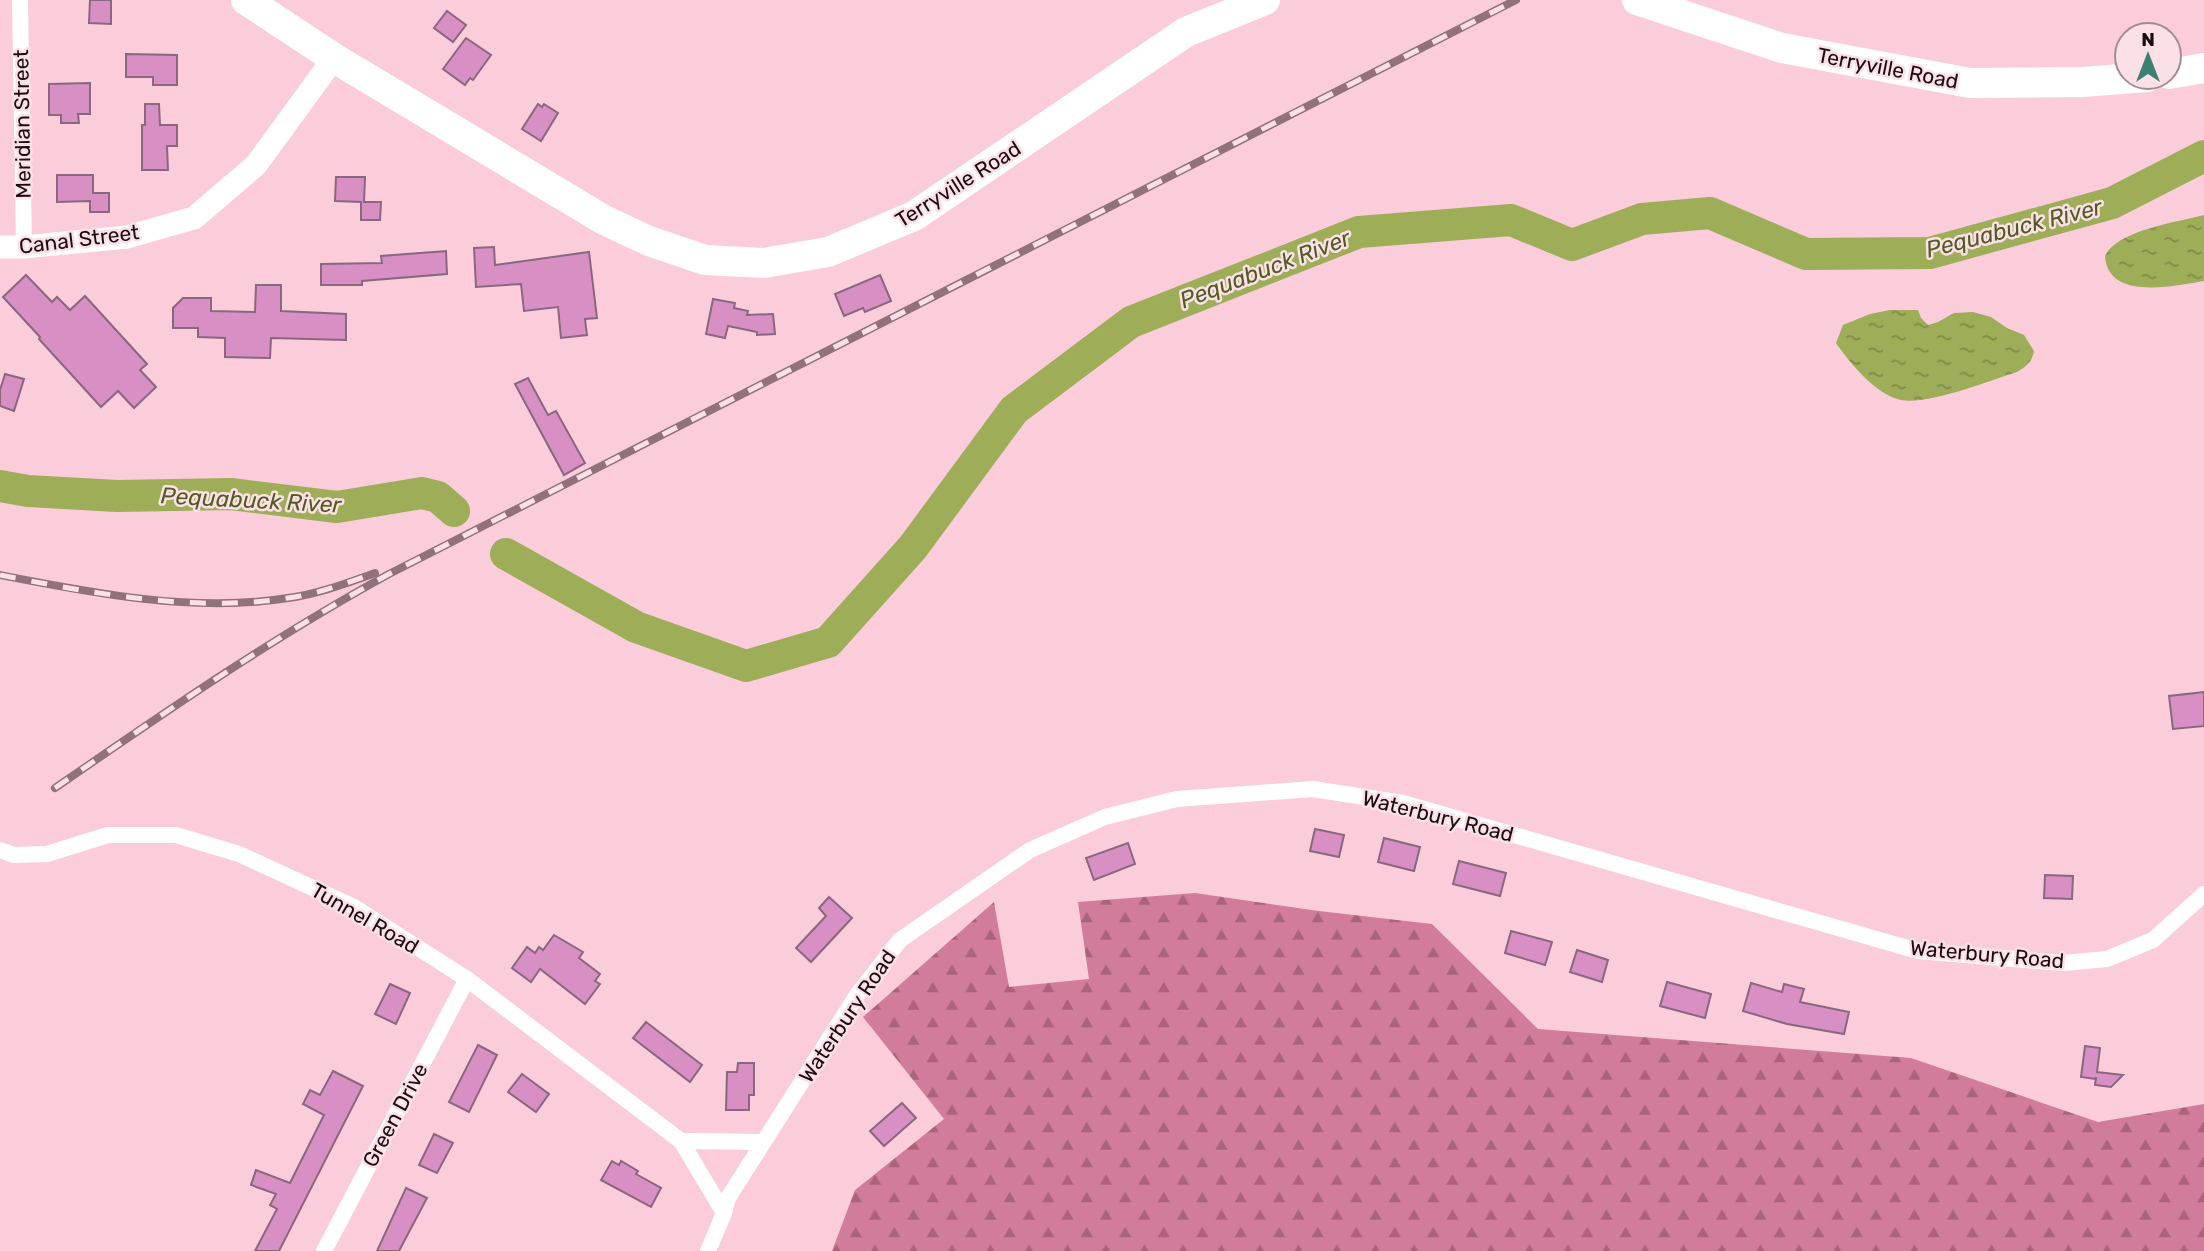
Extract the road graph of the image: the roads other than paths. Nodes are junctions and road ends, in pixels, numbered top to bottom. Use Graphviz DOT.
graph roads {
  1 [pos="20,0"];
  2 [pos="246,0"];
  3 [pos="1265,0"];
  4 [pos="1637,0"];
  5 [pos="334,58"];
  6 [pos="2204,68"];
  7 [pos="2183,72"];
  8 [pos="2113,80"];
  9 [pos="0,247"];
  10 [pos="24,247"];
  11 [pos="0,850"];
  12 [pos="2204,894"];
  13 [pos="467,979"];
  14 [pos="681,1141"];
  15 [pos="763,1142"];
  16 [pos="726,1205"];
  17 [pos="324,1251"];
  18 [pos="708,1251"];
  1 -- 10 [label="street, Meridian Street"];
  2 -- 5 [label="highway, Terryville Road"];
  3 -- 5 [label="highway, Terryville Road"];
  4 -- 8 [label="highway, Terryville Road"];
  5 -- 10 [label="main road, Canal Street"];
  6 -- 7 [label="highway"];
  9 -- 10 [label="main road, Canal Street"];
  11 -- 13 [label="street, Tunnel Road"];
  12 -- 15 [label="street, Waterbury Road"];
  13 -- 14 [label="street, Tunnel Road"];
  13 -- 17 [label="street, Green Drive"];
  14 -- 15 [label="street"];
  14 -- 16 [label="street, Tunnel Road"];
  15 -- 16 [label="street, Waterbury Road"];
  16 -- 18 [label="street, Waterbury Road"];
}
